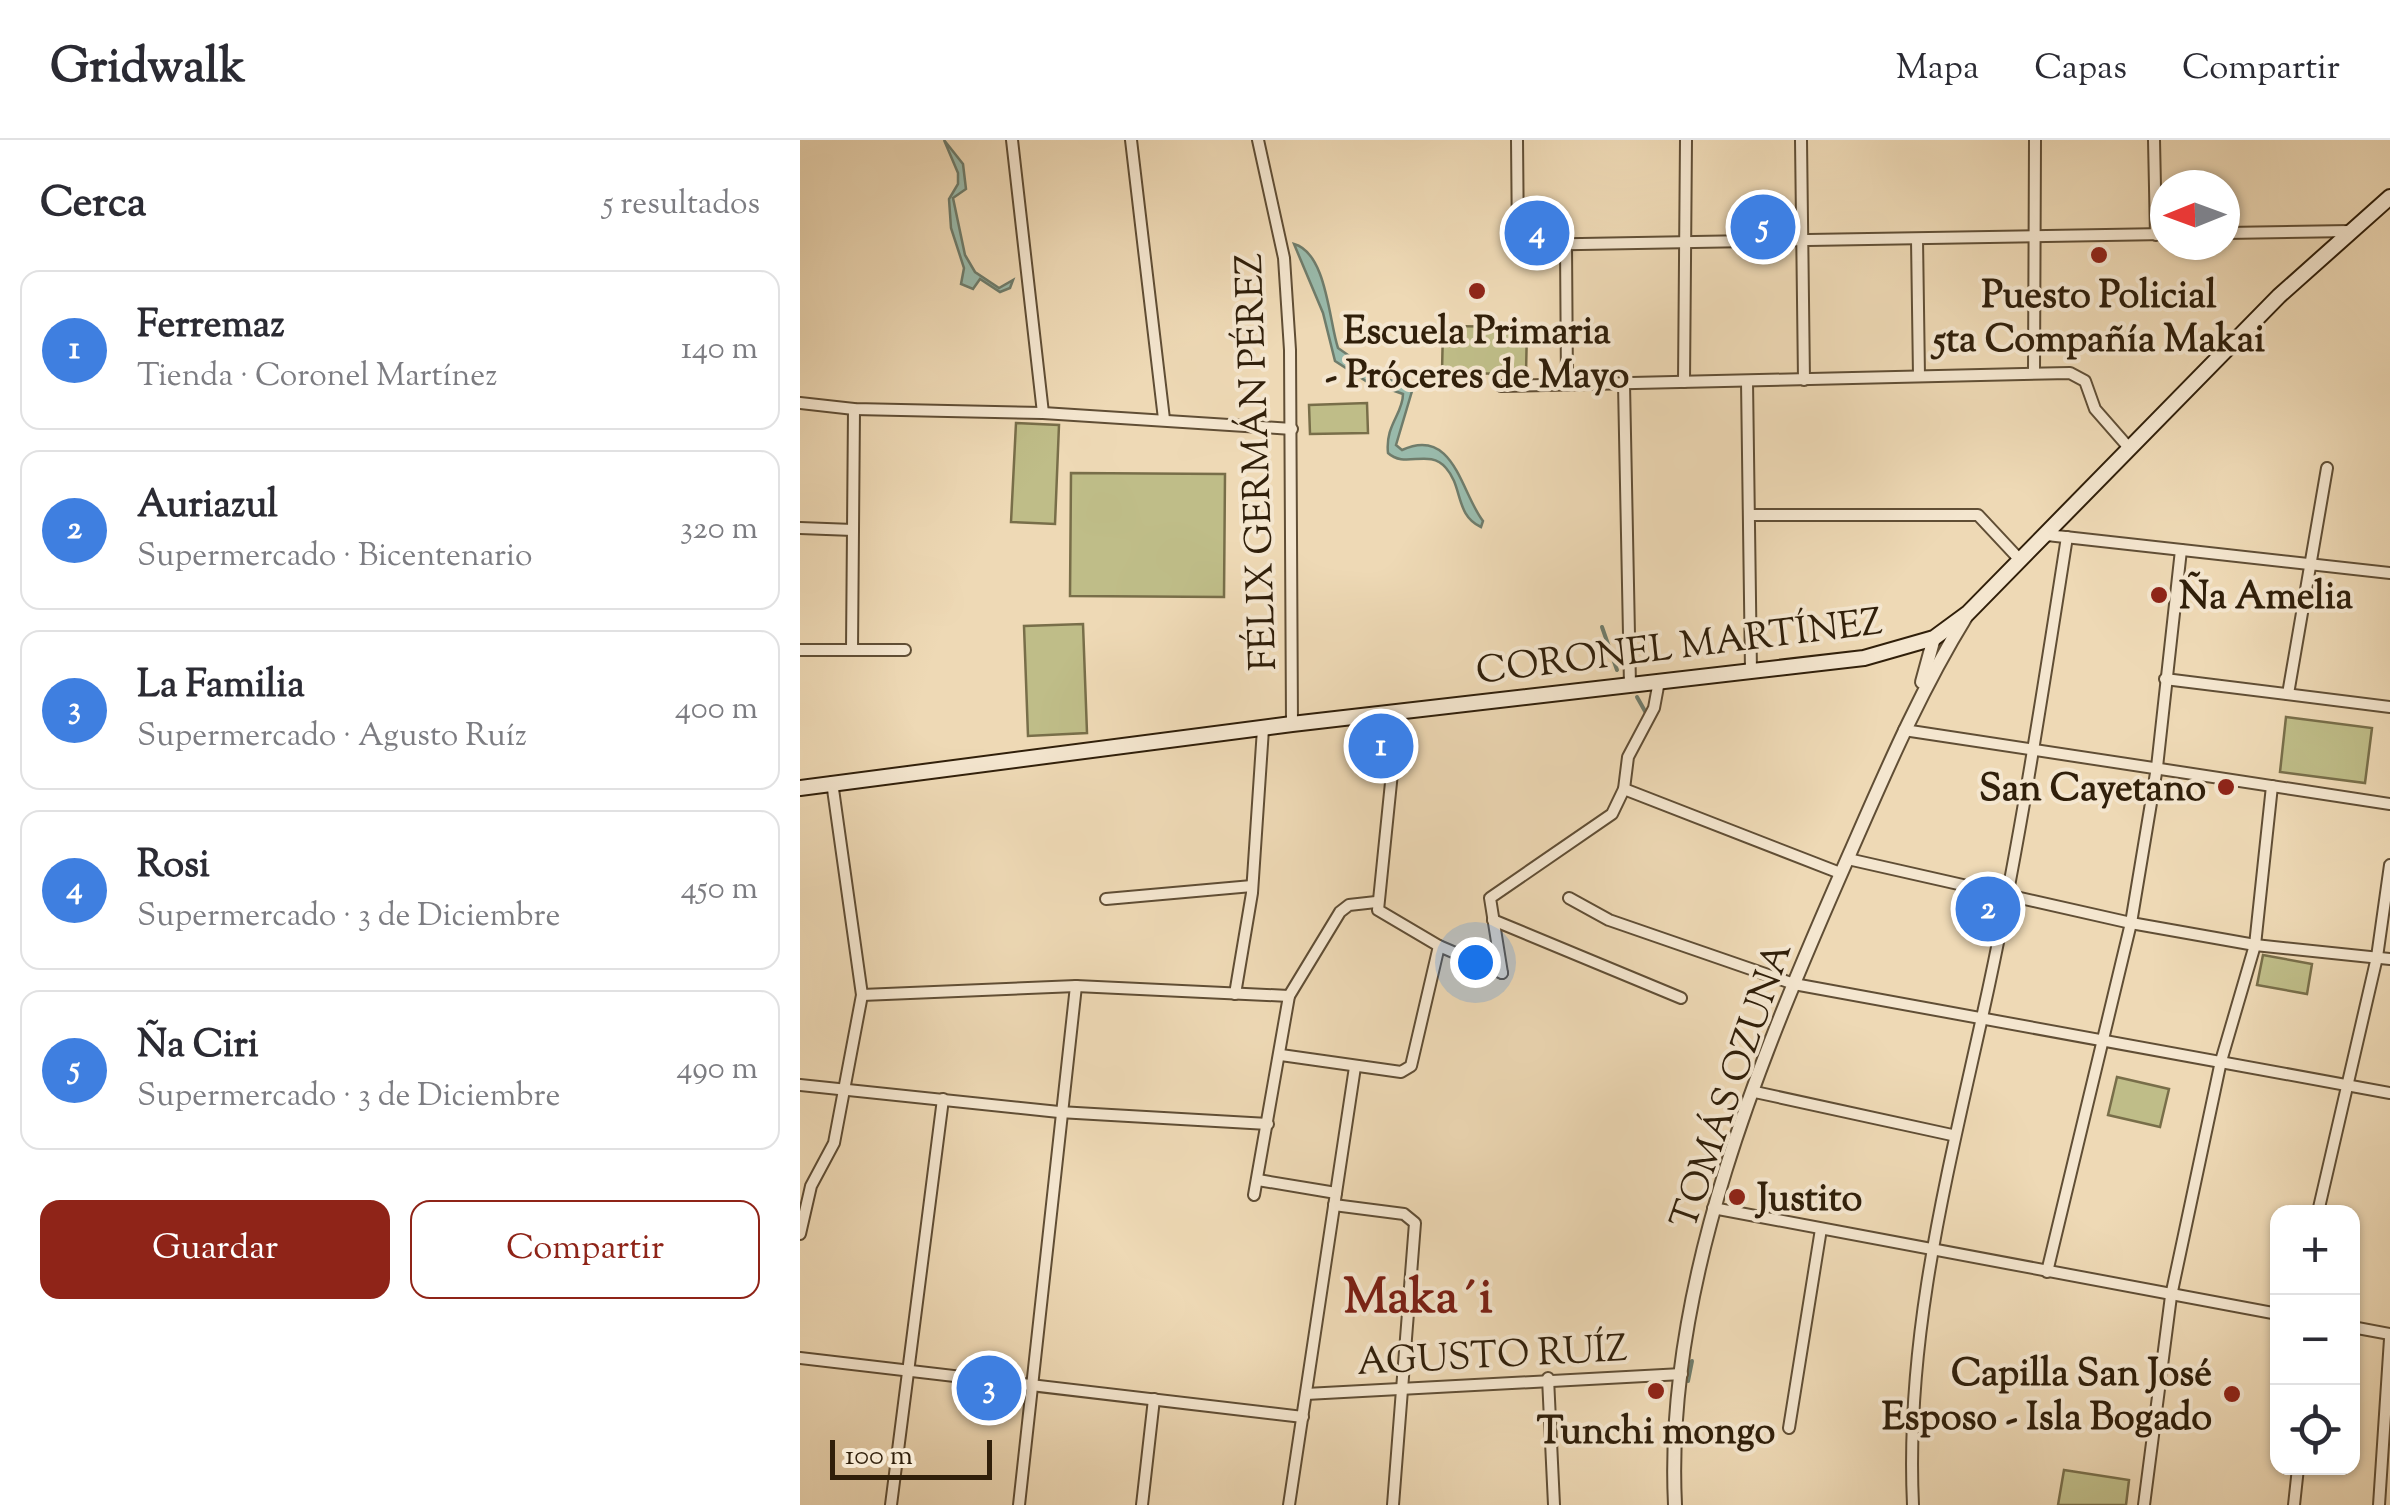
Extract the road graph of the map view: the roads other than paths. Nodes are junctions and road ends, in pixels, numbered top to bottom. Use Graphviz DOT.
graph roads {
  1 [pos="1012,140"];
  2 [pos="1131,140"];
  3 [pos="1258,140"];
  4 [pos="1517,140"];
  5 [pos="1686,140"];
  6 [pos="1801,140"];
  7 [pos="2035,140"];
  8 [pos="2154,140"];
  9 [pos="2156,170"];
  10 [pos="2390,197"];
  11 [pos="2350,231"];
  12 [pos="2150,234"];
  13 [pos="2240,234"];
  14 [pos="2034,236"];
  15 [pos="1917,238"];
  16 [pos="1802,240"];
  17 [pos="1685,242"];
  18 [pos="1566,244"];
  19 [pos="2034,373"];
  20 [pos="1918,376"];
  21 [pos="1804,380"];
  22 [pos="1748,381"];
  23 [pos="1684,382"];
  24 [pos="1566,384"];
  25 [pos="1624,384"];
  26 [pos="1501,386"];
  27 [pos="800,402"];
  28 [pos="854,409"];
  29 [pos="1043,412"];
  30 [pos="1164,419"];
  31 [pos="1292,429"];
  32 [pos="2130,449"];
  33 [pos="2327,468"];
  34 [pos="1749,515"];
  35 [pos="800,528"];
  36 [pos="853,530"];
  37 [pos="2047,535"];
  38 [pos="2066,537"];
  39 [pos="2182,550"];
  40 [pos="2022,562"];
  41 [pos="2310,564"];
  42 [pos="2390,573"];
  43 [pos="1968,613"];
  44 [pos="1934,638"];
  45 [pos="800,650"];
  46 [pos="852,650"];
  47 [pos="905,650"];
  48 [pos="1751,671"];
  49 [pos="2166,679"];
  50 [pos="1659,681"];
  51 [pos="1630,685"];
  52 [pos="2288,694"];
  53 [pos="1916,704"];
  54 [pos="2390,707"];
  55 [pos="1398,714"];
  56 [pos="1292,724"];
  57 [pos="1264,729"];
  58 [pos="1904,730"];
  59 [pos="2034,750"];
  60 [pos="2157,767"];
  61 [pos="832,782"];
  62 [pos="2272,786"];
  63 [pos="800,788"];
  64 [pos="1624,789"];
  65 [pos="2390,804"];
  66 [pos="1848,859"];
  67 [pos="2390,865"];
  68 [pos="1840,873"];
  69 [pos="1252,886"];
  70 [pos="2008,895"];
  71 [pos="1569,898"];
  72 [pos="1106,900"];
  73 [pos="1376,902"];
  74 [pos="1493,920"];
  75 [pos="2130,923"];
  76 [pos="2255,945"];
  77 [pos="1439,946"];
  78 [pos="2376,957"];
  79 [pos="2390,958"];
  80 [pos="1794,984"];
  81 [pos="1076,986"];
  82 [pos="1235,994"];
  83 [pos="862,995"];
  84 [pos="1289,996"];
  85 [pos="1681,998"];
  86 [pos="1982,1016"];
  87 [pos="2102,1038"];
  88 [pos="1280,1055"];
  89 [pos="2221,1060"];
  90 [pos="1355,1066"];
  91 [pos="2348,1084"];
  92 [pos="800,1085"];
  93 [pos="848,1089"];
  94 [pos="1755,1092"];
  95 [pos="2390,1093"];
  96 [pos="942,1099"];
  97 [pos="1059,1112"];
  98 [pos="1268,1124"];
  99 [pos="1952,1135"];
  100 [pos="1258,1180"];
  101 [pos="1254,1195"];
  102 [pos="1335,1199"];
  103 [pos="2320,1205"];
  104 [pos="1713,1208"];
  105 [pos="1821,1229"];
  106 [pos="800,1234"];
  107 [pos="1930,1250"];
  108 [pos="2047,1272"];
  109 [pos="2171,1296"];
  110 [pos="2270,1313"];
  111 [pos="2360,1329"];
  112 [pos="2390,1337"];
  113 [pos="800,1358"];
  114 [pos="908,1370"];
  115 [pos="1682,1374"];
  116 [pos="1548,1378"];
  117 [pos="1031,1385"];
  118 [pos="1401,1392"];
  119 [pos="1306,1394"];
  120 [pos="1154,1399"];
  121 [pos="1302,1417"];
  122 [pos="1789,1428"];
  123 [pos="2297,1475"];
  124 [pos="891,1505"];
  125 [pos="1019,1505"];
  126 [pos="1142,1505"];
  127 [pos="1289,1505"];
  128 [pos="1393,1505"];
  129 [pos="1554,1505"];
  130 [pos="1675,1505"];
  131 [pos="1914,1505"];
  132 [pos="2144,1505"];
  133 [pos="2294,1505"];
  134 [pos="2379,1505"];
  1 -- 29 [label="street"];
  2 -- 30 [label="street"];
  3 -- 31 [label="street, FÉLIX GERMÁN PÉREZ"];
  4 -- 18 [label="street"];
  5 -- 17 [label="street"];
  6 -- 16 [label="street"];
  7 -- 14 [label="street"];
  8 -- 9 [label="street"];
  10 -- 11 [label="main road, CORONEL MARTÍNEZ"];
  11 -- 13 [label="street"];
  11 -- 32 [label="main road, CORONEL MARTÍNEZ"];
  12 -- 14 [label="street"];
  14 -- 15 [label="street"];
  14 -- 19 [label="street"];
  15 -- 16 [label="street"];
  15 -- 20 [label="street"];
  16 -- 17 [label="street"];
  16 -- 21 [label="street"];
  17 -- 18 [label="street"];
  17 -- 23 [label="street"];
  18 -- 24 [label="street"];
  19 -- 20 [label="street"];
  19 -- 32 [label="street"];
  20 -- 21 [label="street"];
  21 -- 22 [label="street"];
  22 -- 23 [label="street"];
  22 -- 34 [label="street"];
  23 -- 25 [label="street"];
  24 -- 25 [label="street"];
  24 -- 26 [label="street"];
  25 -- 51 [label="street"];
  27 -- 28 [label="street"];
  28 -- 29 [label="street"];
  28 -- 36 [label="street"];
  29 -- 30 [label="street"];
  30 -- 31 [label="street"];
  31 -- 56 [label="street, FÉLIX GERMÁN PÉREZ"];
  32 -- 37 [label="main road, CORONEL MARTÍNEZ"];
  33 -- 41 [label="street"];
  34 -- 40 [label="street"];
  34 -- 48 [label="street"];
  35 -- 36 [label="street"];
  36 -- 46 [label="street"];
  37 -- 38 [label="street"];
  37 -- 40 [label="main road, CORONEL MARTÍNEZ"];
  38 -- 39 [label="street"];
  38 -- 59 [label="street"];
  39 -- 41 [label="street"];
  39 -- 49 [label="street"];
  40 -- 43 [label="main road, CORONEL MARTÍNEZ"];
  41 -- 42 [label="street"];
  41 -- 52 [label="street"];
  43 -- 44 [label="main road, CORONEL MARTÍNEZ"];
  43 -- 53 [label="street, TOMÁS OZUNA"];
  44 -- 48 [label="main road, CORONEL MARTÍNEZ"];
  44 -- 53 [label="street, TOMÁS OZUNA"];
  45 -- 46 [label="street"];
  46 -- 47 [label="street"];
  48 -- 50 [label="main road, CORONEL MARTÍNEZ"];
  49 -- 52 [label="street"];
  49 -- 60 [label="street"];
  50 -- 51 [label="main road, CORONEL MARTÍNEZ"];
  50 -- 64 [label="street"];
  51 -- 55 [label="main road, CORONEL MARTÍNEZ"];
  52 -- 54 [label="street"];
  53 -- 58 [label="street, TOMÁS OZUNA"];
  55 -- 56 [label="main road, CORONEL MARTÍNEZ"];
  55 -- 73 [label="street"];
  56 -- 57 [label="main road, CORONEL MARTÍNEZ"];
  57 -- 61 [label="main road, CORONEL MARTÍNEZ"];
  57 -- 69 [label="street"];
  58 -- 59 [label="street"];
  58 -- 66 [label="street, TOMÁS OZUNA"];
  59 -- 60 [label="street"];
  59 -- 70 [label="street"];
  60 -- 62 [label="street"];
  60 -- 75 [label="street"];
  61 -- 63 [label="main road, CORONEL MARTÍNEZ"];
  61 -- 83 [label="street"];
  62 -- 65 [label="street"];
  62 -- 76 [label="street"];
  64 -- 68 [label="street"];
  64 -- 74 [label="street"];
  66 -- 68 [label="street, TOMÁS OZUNA"];
  66 -- 70 [label="street"];
  67 -- 78 [label="street"];
  68 -- 80 [label="street, TOMÁS OZUNA"];
  69 -- 72 [label="street"];
  69 -- 82 [label="street"];
  70 -- 75 [label="street"];
  70 -- 86 [label="street"];
  71 -- 80 [label="street"];
  73 -- 77 [label="street"];
  73 -- 84 [label="street"];
  74 -- 77 [label="street"];
  74 -- 85 [label="street"];
  75 -- 76 [label="street"];
  75 -- 87 [label="street"];
  76 -- 78 [label="street"];
  76 -- 89 [label="street"];
  77 -- 90 [label="street"];
  78 -- 79 [label="street"];
  78 -- 91 [label="street"];
  80 -- 86 [label="street"];
  80 -- 94 [label="street, TOMÁS OZUNA"];
  81 -- 82 [label="street"];
  81 -- 83 [label="street"];
  81 -- 97 [label="street"];
  82 -- 84 [label="street"];
  83 -- 93 [label="street"];
  84 -- 88 [label="street"];
  86 -- 87 [label="street"];
  86 -- 99 [label="street"];
  87 -- 89 [label="street"];
  87 -- 108 [label="street"];
  88 -- 90 [label="street"];
  88 -- 98 [label="street"];
  89 -- 91 [label="street"];
  89 -- 109 [label="street"];
  90 -- 102 [label="street"];
  91 -- 95 [label="street"];
  91 -- 103 [label="street"];
  92 -- 93 [label="street"];
  93 -- 96 [label="street"];
  93 -- 106 [label="street"];
  94 -- 99 [label="street"];
  94 -- 104 [label="street, TOMÁS OZUNA"];
  96 -- 97 [label="street"];
  96 -- 114 [label="street"];
  97 -- 98 [label="street"];
  97 -- 117 [label="street"];
  98 -- 100 [label="street"];
  99 -- 107 [label="street"];
  100 -- 101 [label="street"];
  100 -- 102 [label="street"];
  102 -- 118 [label="street"];
  102 -- 119 [label="street"];
  104 -- 105 [label="street"];
  104 -- 115 [label="street, TOMÁS OZUNA"];
  105 -- 107 [label="street"];
  105 -- 122 [label="street"];
  107 -- 108 [label="street"];
  107 -- 131 [label="street"];
  108 -- 109 [label="street"];
  109 -- 110 [label="street"];
  109 -- 132 [label="street"];
  111 -- 112 [label="street"];
  112 -- 134 [label="street"];
  113 -- 114 [label="street"];
  114 -- 117 [label="street"];
  114 -- 124 [label="street"];
  115 -- 116 [label="street, AGUSTO RUÍZ"];
  115 -- 130 [label="street, TOMÁS OZUNA"];
  116 -- 118 [label="street, AGUSTO RUÍZ"];
  116 -- 129 [label="street"];
  117 -- 120 [label="street"];
  117 -- 125 [label="street"];
  118 -- 119 [label="street, AGUSTO RUÍZ"];
  118 -- 128 [label="street"];
  119 -- 121 [label="street"];
  120 -- 121 [label="street"];
  120 -- 126 [label="street"];
  121 -- 127 [label="street"];
  123 -- 133 [label="street"];
}
